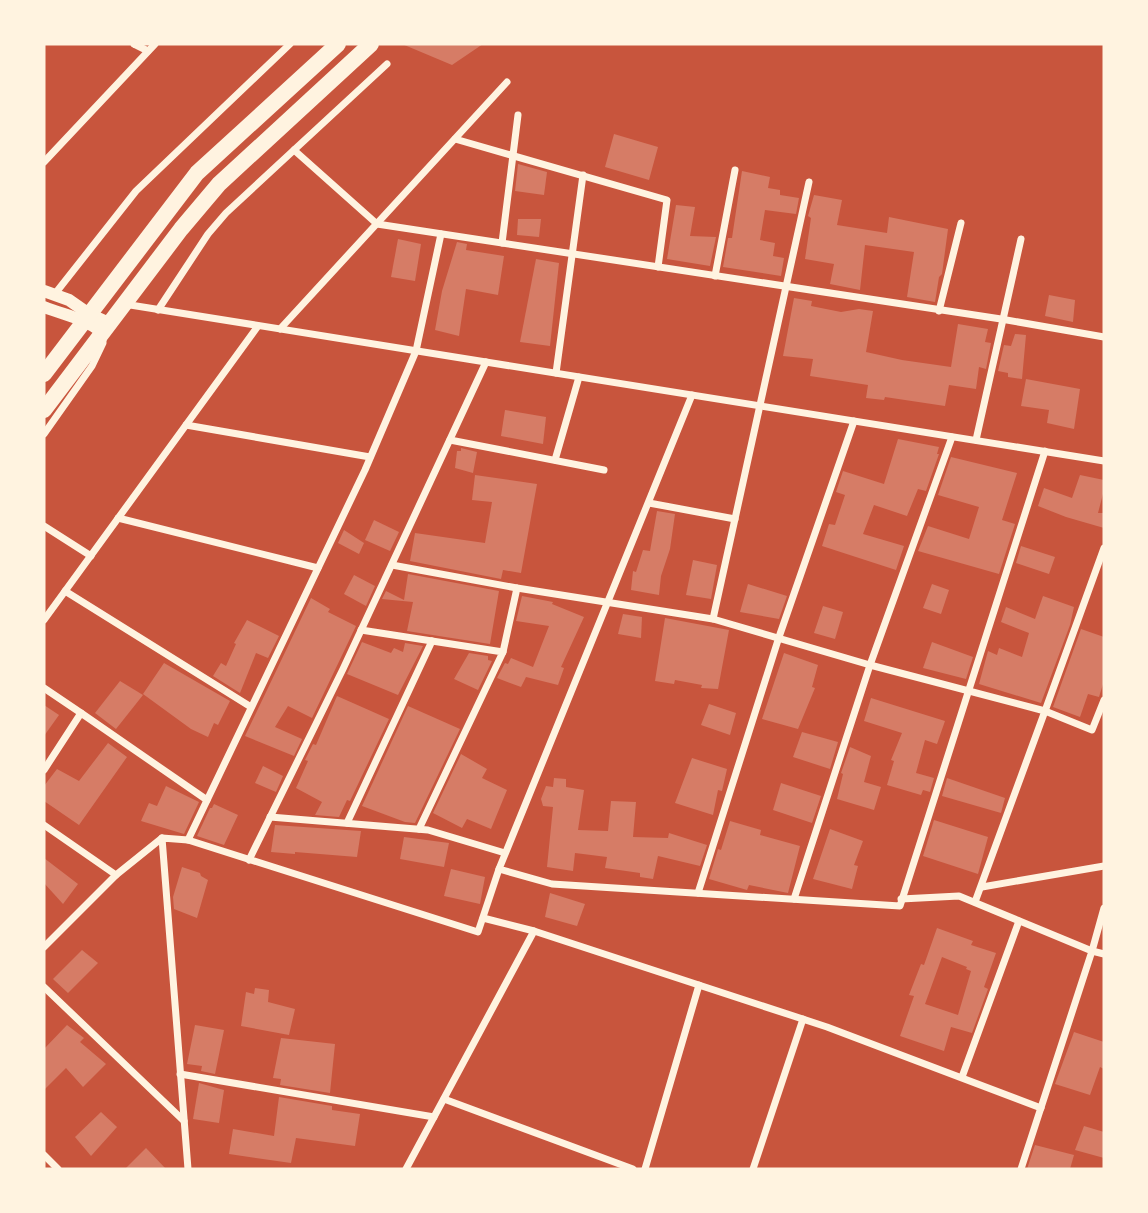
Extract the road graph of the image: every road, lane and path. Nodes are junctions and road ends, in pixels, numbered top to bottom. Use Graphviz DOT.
graph roads {
  1 [pos="134,44"];
  2 [pos="155,44"];
  3 [pos="290,44"];
  4 [pos="338,44"];
  5 [pos="371,44"];
  6 [pos="148,51"];
  7 [pos="387,64"];
  8 [pos="507,82"];
  9 [pos="518,115"];
  10 [pos="455,139"];
  11 [pos="294,150"];
  12 [pos="512,157"];
  13 [pos="44,162"];
  14 [pos="735,170"];
  15 [pos="583,175"];
  16 [pos="809,183"];
  17 [pos="961,223"];
  18 [pos="377,224"];
  19 [pos="441,234"];
  20 [pos="1021,239"];
  21 [pos="502,243"];
  22 [pos="572,254"];
  23 [pos="658,267"];
  24 [pos="715,276"];
  25 [pos="788,287"];
  26 [pos="49,293"];
  27 [pos="124,304"];
  28 [pos="44,307"];
  29 [pos="158,310"];
  30 [pos="939,311"];
  31 [pos="87,317"];
  32 [pos="1001,319"];
  33 [pos="258,326"];
  34 [pos="105,328"];
  35 [pos="280,329"];
  36 [pos="1104,337"];
  37 [pos="416,351"];
  38 [pos="486,362"];
  39 [pos="556,373"];
  40 [pos="44,374"];
  41 [pos="579,377"];
  42 [pos="692,395"];
  43 [pos="760,406"];
  44 [pos="44,410"];
  45 [pos="853,421"];
  46 [pos="186,425"];
  47 [pos="44,434"];
  48 [pos="951,436"];
  49 [pos="450,440"];
  50 [pos="976,440"];
  51 [pos="1045,452"];
  52 [pos="370,457"];
  53 [pos="555,460"];
  54 [pos="1104,461"];
  55 [pos="604,470"];
  56 [pos="649,503"];
  57 [pos="118,519"];
  58 [pos="735,519"];
  59 [pos="44,526"];
  60 [pos="1104,548"];
  61 [pos="91,555"];
  62 [pos="392,565"];
  63 [pos="318,568"];
  64 [pos="517,589"];
  65 [pos="65,591"];
  66 [pos="609,603"];
  67 [pos="713,619"];
  68 [pos="44,620"];
  69 [pos="361,630"];
  70 [pos="779,637"];
  71 [pos="432,641"];
  72 [pos="503,652"];
  73 [pos="870,665"];
  74 [pos="44,688"];
  75 [pos="968,690"];
  76 [pos="1104,701"];
  77 [pos="251,707"];
  78 [pos="1045,711"];
  79 [pos="81,713"];
  80 [pos="44,770"];
  81 [pos="207,800"];
  82 [pos="270,817"];
  83 [pos="347,823"];
  84 [pos="44,825"];
  85 [pos="419,829"];
  86 [pos="162,838"];
  87 [pos="188,840"];
  88 [pos="505,853"];
  89 [pos="249,860"];
  90 [pos="1104,866"];
  91 [pos="499,869"];
  92 [pos="116,875"];
  93 [pos="982,887"];
  94 [pos="698,893"];
  95 [pos="794,899"];
  96 [pos="901,900"];
  97 [pos="975,902"];
  98 [pos="1104,908"];
  99 [pos="483,918"];
  100 [pos="1019,920"];
  101 [pos="534,930"];
  102 [pos="44,947"];
  103 [pos="1092,951"];
  104 [pos="1104,954"];
  105 [pos="699,985"];
  106 [pos="44,987"];
  107 [pos="803,1019"];
  108 [pos="180,1074"];
  109 [pos="961,1077"];
  110 [pos="444,1099"];
  111 [pos="1041,1108"];
  112 [pos="434,1116"];
  113 [pos="184,1121"];
  114 [pos="44,1155"];
  115 [pos="58,1169"];
  116 [pos="188,1169"];
  117 [pos="406,1169"];
  118 [pos="634,1169"];
  119 [pos="645,1169"];
  120 [pos="753,1169"];
  121 [pos="1021,1169"];
  1 -- 6 [label="street"];
  2 -- 6 [label="street"];
  3 -- 26 [label="street"];
  4 -- 31 [label="highway"];
  5 -- 27 [label="highway"];
  6 -- 13 [label="street"];
  7 -- 11 [label="street"];
  8 -- 10 [label="street"];
  9 -- 12 [label="street"];
  10 -- 12 [label="street"];
  10 -- 18 [label="street"];
  11 -- 18 [label="street"];
  11 -- 29 [label="street"];
  12 -- 15 [label="street"];
  12 -- 21 [label="street"];
  14 -- 24 [label="street"];
  15 -- 22 [label="street"];
  15 -- 23 [label="street"];
  16 -- 25 [label="street"];
  17 -- 30 [label="street"];
  18 -- 19 [label="street"];
  18 -- 35 [label="street"];
  19 -- 21 [label="street"];
  19 -- 37 [label="street"];
  20 -- 32 [label="street"];
  21 -- 22 [label="street"];
  22 -- 23 [label="street"];
  22 -- 39 [label="street"];
  23 -- 24 [label="street"];
  24 -- 25 [label="street"];
  25 -- 30 [label="street"];
  25 -- 43 [label="street"];
  26 -- 31 [label="street"];
  27 -- 29 [label="street"];
  27 -- 34 [label="highway"];
  28 -- 31 [label="street"];
  29 -- 33 [label="street"];
  30 -- 32 [label="street"];
  31 -- 34 [label="street"];
  31 -- 40 [label="highway"];
  32 -- 36 [label="street"];
  32 -- 50 [label="street"];
  33 -- 35 [label="street"];
  33 -- 46 [label="street"];
  34 -- 44 [label="highway"];
  34 -- 47 [label="street"];
  35 -- 37 [label="street"];
  37 -- 38 [label="street"];
  37 -- 52 [label="street"];
  38 -- 39 [label="street"];
  38 -- 49 [label="street"];
  39 -- 41 [label="street"];
  41 -- 42 [label="street"];
  41 -- 53 [label="street"];
  42 -- 43 [label="street"];
  42 -- 56 [label="street"];
  43 -- 45 [label="street"];
  43 -- 58 [label="street"];
  45 -- 48 [label="street"];
  45 -- 70 [label="street"];
  46 -- 52 [label="street"];
  46 -- 57 [label="street"];
  48 -- 50 [label="street"];
  48 -- 73 [label="street"];
  49 -- 53 [label="street"];
  49 -- 62 [label="street"];
  50 -- 51 [label="street"];
  51 -- 54 [label="street"];
  51 -- 75 [label="street"];
  52 -- 63 [label="street"];
  53 -- 55 [label="street"];
  56 -- 58 [label="street"];
  56 -- 66 [label="street"];
  57 -- 61 [label="street"];
  57 -- 63 [label="street"];
  58 -- 67 [label="street"];
  59 -- 61 [label="street"];
  60 -- 78 [label="street"];
  61 -- 65 [label="street"];
  62 -- 64 [label="street"];
  62 -- 69 [label="street"];
  63 -- 77 [label="street"];
  64 -- 66 [label="street"];
  64 -- 72 [label="street"];
  65 -- 68 [label="street"];
  65 -- 77 [label="street"];
  66 -- 67 [label="street"];
  66 -- 88 [label="street"];
  67 -- 70 [label="street"];
  69 -- 71 [label="street"];
  69 -- 82 [label="street"];
  70 -- 73 [label="street"];
  70 -- 94 [label="street"];
  71 -- 72 [label="street"];
  71 -- 83 [label="street"];
  72 -- 85 [label="street"];
  73 -- 75 [label="street"];
  73 -- 95 [label="street"];
  74 -- 79 [label="street"];
  75 -- 78 [label="street"];
  75 -- 96 [label="street"];
  76 -- 78 [label="street"];
  77 -- 81 [label="street"];
  78 -- 93 [label="street"];
  79 -- 80 [label="street"];
  79 -- 81 [label="street"];
  81 -- 87 [label="street"];
  82 -- 83 [label="street"];
  82 -- 89 [label="street"];
  83 -- 85 [label="street"];
  84 -- 92 [label="street"];
  85 -- 88 [label="street"];
  86 -- 87 [label="street"];
  86 -- 92 [label="street"];
  86 -- 108 [label="street"];
  87 -- 89 [label="street"];
  88 -- 91 [label="street"];
  89 -- 99 [label="street"];
  90 -- 93 [label="street"];
  91 -- 94 [label="street"];
  91 -- 99 [label="street"];
  92 -- 102 [label="street"];
  93 -- 97 [label="street"];
  94 -- 95 [label="street"];
  95 -- 96 [label="street"];
  96 -- 97 [label="street"];
  97 -- 100 [label="street"];
  98 -- 103 [label="street"];
  99 -- 101 [label="street"];
  100 -- 103 [label="street"];
  100 -- 109 [label="street"];
  101 -- 105 [label="street"];
  101 -- 110 [label="street"];
  103 -- 104 [label="street"];
  103 -- 111 [label="street"];
  105 -- 107 [label="street"];
  105 -- 119 [label="street"];
  106 -- 113 [label="street"];
  107 -- 109 [label="street"];
  107 -- 120 [label="street"];
  108 -- 112 [label="street"];
  108 -- 113 [label="street"];
  109 -- 111 [label="street"];
  110 -- 112 [label="street"];
  110 -- 118 [label="street"];
  111 -- 121 [label="street"];
  112 -- 117 [label="street"];
  113 -- 116 [label="street"];
  114 -- 115 [label="street"];
}
